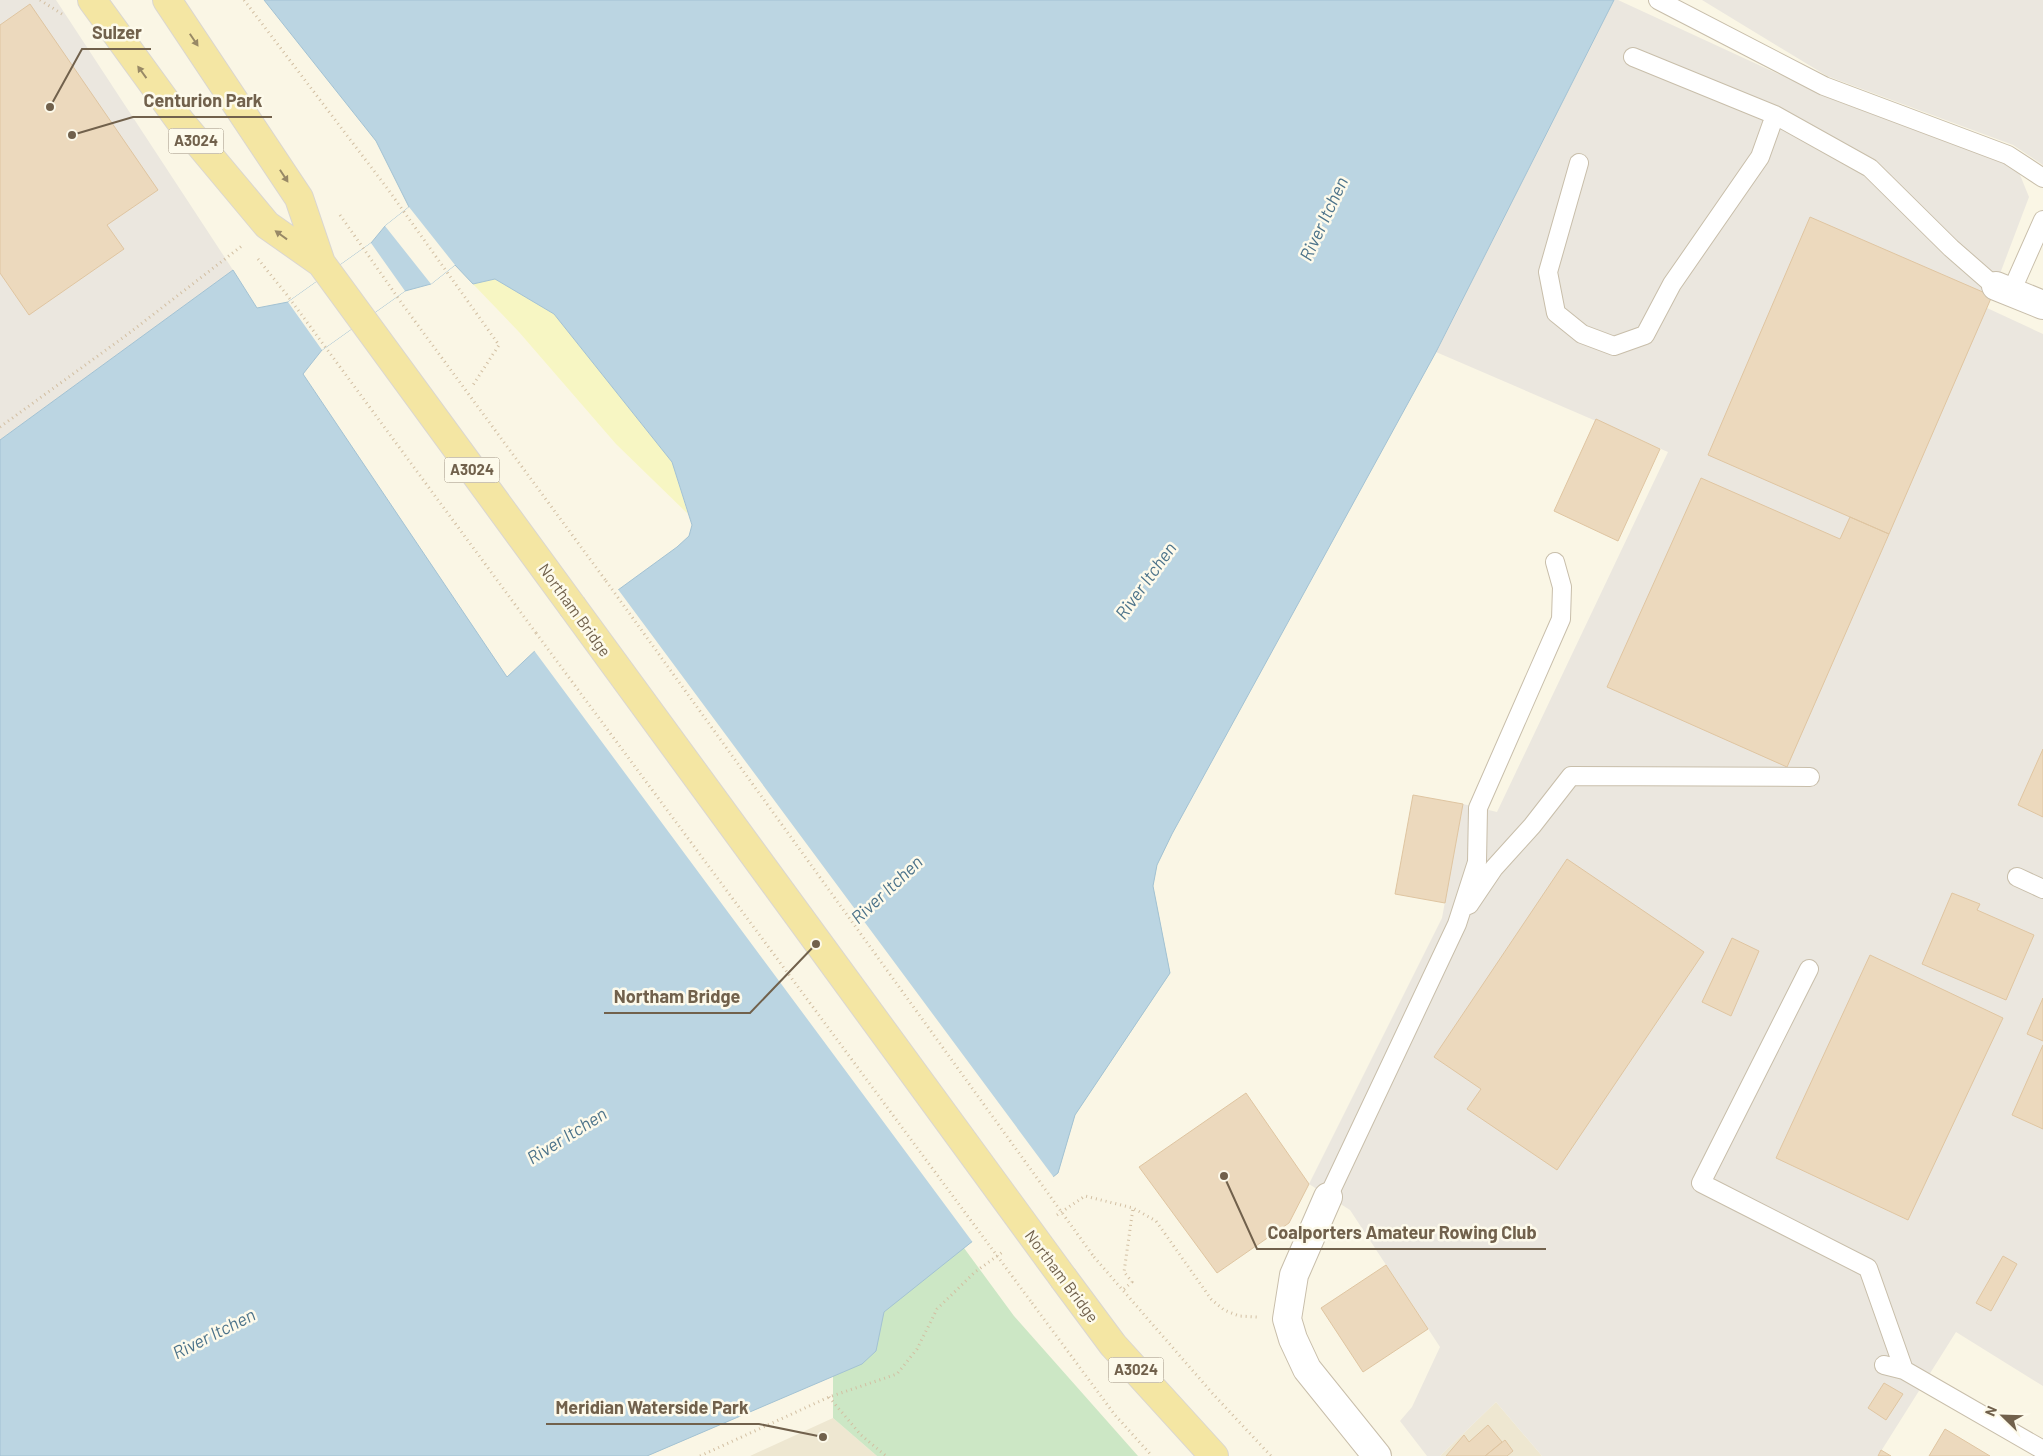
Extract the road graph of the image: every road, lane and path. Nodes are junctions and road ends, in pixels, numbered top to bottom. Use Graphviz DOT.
graph roads {
  1 [pos="40,0"];
  2 [pos="92,0"];
  3 [pos="167,0"];
  4 [pos="244,0"];
  5 [pos="1658,0"];
  6 [pos="68,19"];
  7 [pos="1634,57"];
  8 [pos="1775,115"];
  9 [pos="1579,163"];
  10 [pos="2043,178"];
  11 [pos="337,210"];
  12 [pos="2043,220"];
  13 [pos="245,243"];
  14 [pos="320,263"];
  15 [pos="2004,289"];
  16 [pos="287,296"];
  17 [pos="2043,305"];
  18 [pos="473,385"];
  19 [pos="0,428"];
  20 [pos="1555,562"];
  21 [pos="1810,777"];
  22 [pos="2017,877"];
  23 [pos="2043,889"];
  24 [pos="1457,924"];
  25 [pos="1809,969"];
  26 [pos="1085,1196"];
  27 [pos="1328,1197"];
  28 [pos="1133,1208"];
  29 [pos="975,1272"];
  30 [pos="1124,1289"];
  31 [pos="1287,1319"];
  32 [pos="1884,1365"];
  33 [pos="1904,1370"];
  34 [pos="829,1397"];
  35 [pos="2043,1450"];
  36 [pos="700,1456"];
  37 [pos="886,1456"];
  38 [pos="1152,1456"];
  39 [pos="1214,1456"];
  40 [pos="1271,1456"];
  41 [pos="1377,1456"];
  1 -- 6 [label="path"];
  14 -- 2 [label="main road, Northam Bridge / A3024, one-way"];
  3 -- 14 [label="main road, Northam Bridge / A3024, one-way"];
  4 -- 18 [label="path"];
  5 -- 10 [label="lane"];
  7 -- 8 [label="lane"];
  8 -- 9 [label="lane"];
  8 -- 15 [label="lane"];
  11 -- 30 [label="path, bridge"];
  12 -- 15 [label="lane"];
  13 -- 19 [label="path"];
  14 -- 39 [label="main road, Northam Bridge / A3024, bridge"];
  15 -- 17 [label="street"];
  16 -- 38 [label="path, bridge"];
  20 -- 24 [label="lane"];
  21 -- 24 [label="lane"];
  22 -- 23 [label="lane"];
  24 -- 27 [label="lane"];
  25 -- 33 [label="lane"];
  26 -- 28 [label="path"];
  27 -- 31 [label="street"];
  28 -- 30 [label="path"];
  28 -- 31 [label="path"];
  29 -- 34 [label="path"];
  30 -- 40 [label="path"];
  31 -- 41 [label="street"];
  32 -- 33 [label="lane"];
  33 -- 35 [label="lane"];
  34 -- 36 [label="path"];
  34 -- 37 [label="path"];
}
